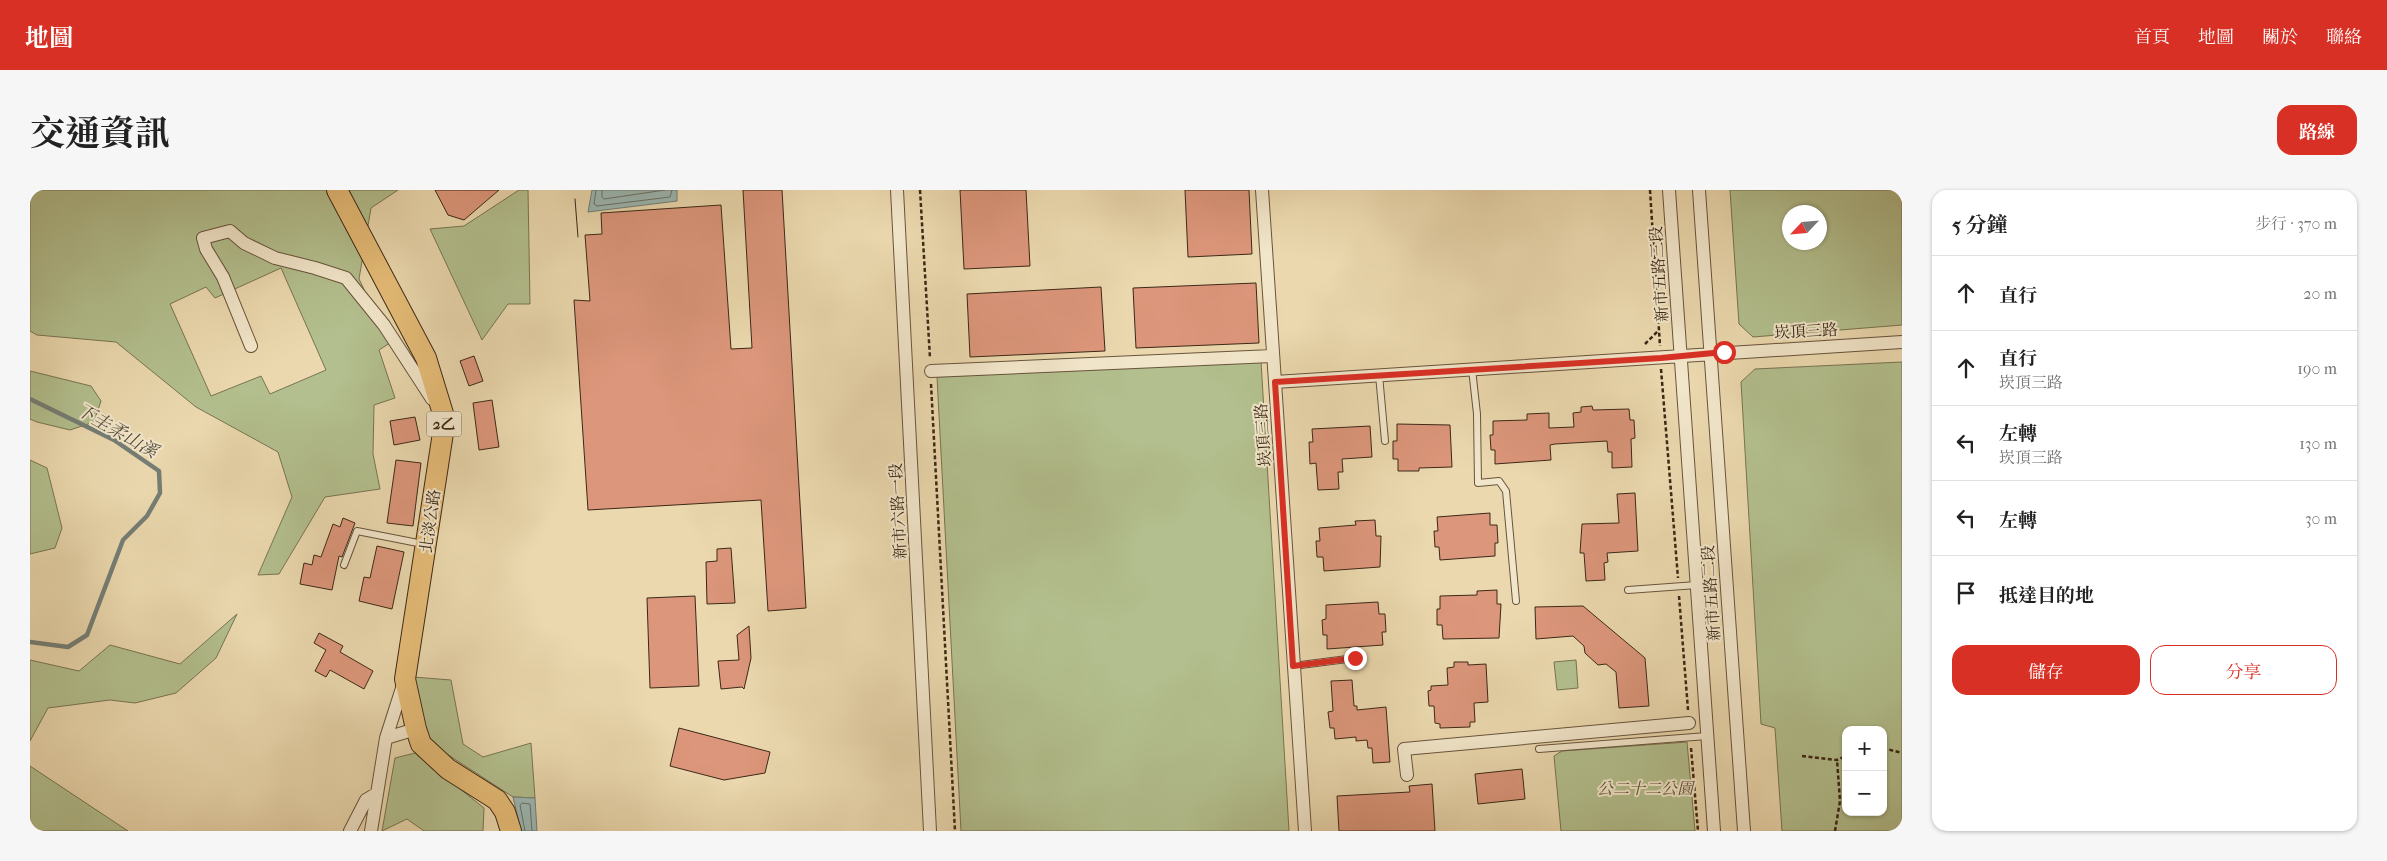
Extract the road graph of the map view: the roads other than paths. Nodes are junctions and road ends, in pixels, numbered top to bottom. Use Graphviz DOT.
graph roads {
  1 [pos="337,190"];
  2 [pos="897,190"];
  3 [pos="1262,190"];
  4 [pos="1669,190"];
  5 [pos="1699,190"];
  6 [pos="1902,342"];
  7 [pos="251,346"];
  8 [pos="1711,353"];
  9 [pos="1273,356"];
  10 [pos="1680,357"];
  11 [pos="1472,369"];
  12 [pos="931,371"];
  13 [pos="1379,375"];
  14 [pos="1275,382"];
  15 [pos="445,420"];
  16 [pos="1386,441"];
  17 [pos="427,545"];
  18 [pos="344,565"];
  19 [pos="1697,585"];
  20 [pos="1628,590"];
  21 [pos="1516,601"];
  22 [pos="1355,658"];
  23 [pos="1293,666"];
  24 [pos="405,679"];
  25 [pos="1689,723"];
  26 [pos="416,729"];
  27 [pos="1707,736"];
  28 [pos="386,738"];
  29 [pos="1539,749"];
  30 [pos="1407,775"];
  31 [pos="376,794"];
  32 [pos="350,831"];
  33 [pos="371,831"];
  34 [pos="511,831"];
  35 [pos="930,831"];
  36 [pos="1305,831"];
  37 [pos="1714,831"];
  38 [pos="1744,831"];
  1 -- 15 [label="main road, 北淡公路 / 2乙"];
  2 -- 35 [label="street, 新市六路一段"];
  3 -- 9 [label="street"];
  4 -- 10 [label="street, 新市五路三段"];
  5 -- 8 [label="street"];
  6 -- 8 [label="street, 崁頂三路"];
  7 -- 15 [label="street"];
  8 -- 10 [label="street, 崁頂三路"];
  8 -- 38 [label="street, 新市五路二段"];
  9 -- 12 [label="street"];
  9 -- 14 [label="street"];
  10 -- 11 [label="street, 崁頂三路"];
  10 -- 19 [label="street, 新市五路二段"];
  11 -- 13 [label="street, 崁頂三路"];
  11 -- 21 [label="lane"];
  13 -- 14 [label="street, 崁頂三路"];
  13 -- 16 [label="lane"];
  14 -- 23 [label="street, 崁頂三路"];
  15 -- 17 [label="main road, 北淡公路 / 2乙"];
  17 -- 18 [label="lane"];
  17 -- 24 [label="main road, 北淡公路 / 2乙"];
  19 -- 20 [label="lane"];
  19 -- 27 [label="street, 新市五路二段"];
  22 -- 23 [label="lane"];
  23 -- 36 [label="street, 崁頂三路"];
  24 -- 26 [label="main road, 北淡公路 / 2乙"];
  24 -- 28 [label="street"];
  25 -- 30 [label="street"];
  26 -- 28 [label="street"];
  26 -- 34 [label="main road, 北淡公路 / 2乙"];
  27 -- 29 [label="lane"];
  27 -- 37 [label="street, 新市五路二段"];
  28 -- 31 [label="street"];
  31 -- 32 [label="street"];
  31 -- 33 [label="street"];
}
